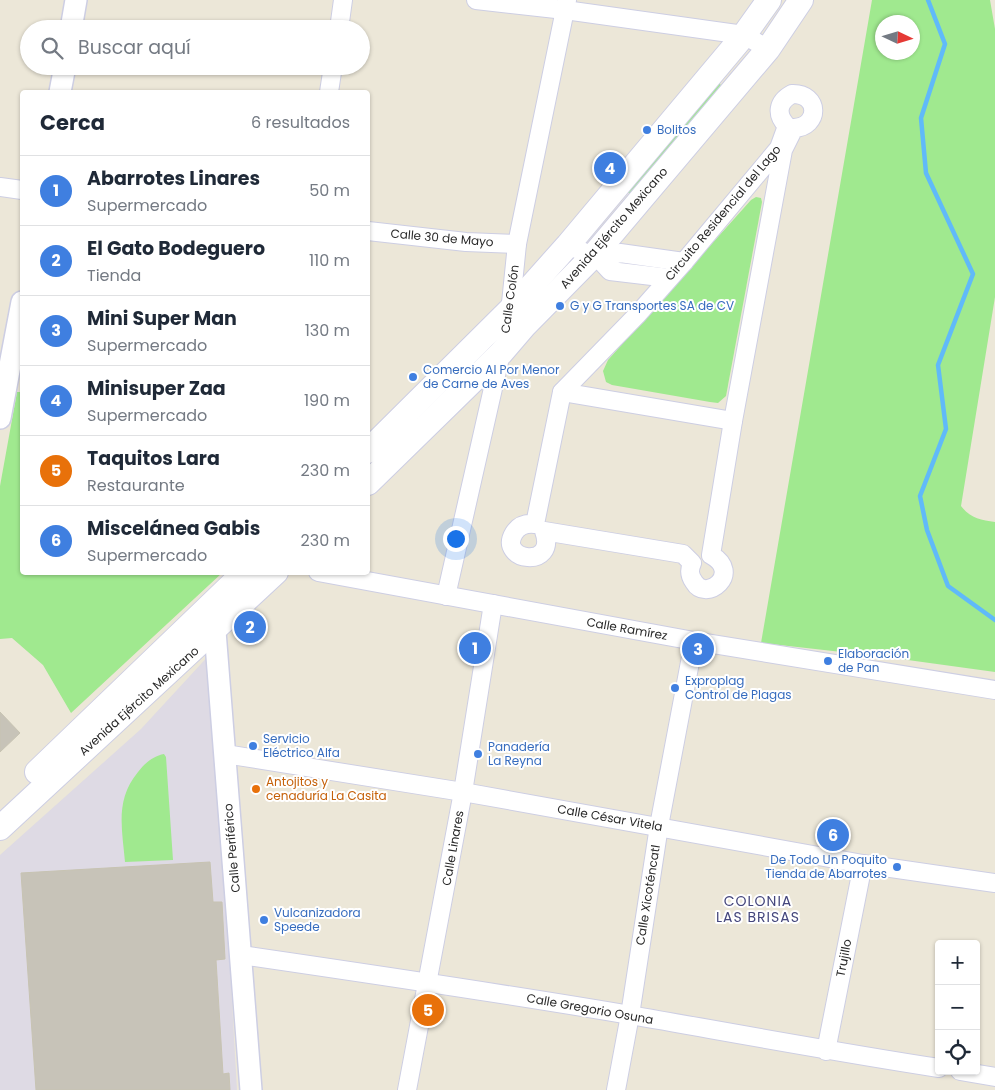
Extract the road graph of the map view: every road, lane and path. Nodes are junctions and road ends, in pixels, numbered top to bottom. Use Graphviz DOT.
graph roads {
  1 [pos="76,0"];
  2 [pos="343,0"];
  3 [pos="476,0"];
  4 [pos="769,0"];
  5 [pos="801,0"];
  6 [pos="566,5"];
  7 [pos="73,20"];
  8 [pos="340,20"];
  9 [pos="744,36"];
  10 [pos="768,49"];
  11 [pos="63,75"];
  12 [pos="332,75"];
  13 [pos="60,90"];
  14 [pos="329,90"];
  15 [pos="0,187"];
  16 [pos="20,190"];
  17 [pos="370,231"];
  18 [pos="517,244"];
  19 [pos="568,245"];
  20 [pos="596,257"];
  21 [pos="684,262"];
  22 [pos="669,278"];
  23 [pos="510,310"];
  24 [pos="20,311"];
  25 [pos="501,353"];
  26 [pos="3,388"];
  27 [pos="562,392"];
  28 [pos="0,418"];
  29 [pos="733,421"];
  30 [pos="370,449"];
  31 [pos="370,481"];
  32 [pos="241,575"];
  33 [pos="273,575"];
  34 [pos="334,575"];
  35 [pos="446,596"];
  36 [pos="493,604"];
  37 [pos="210,607"];
  38 [pos="215,631"];
  39 [pos="694,641"];
  40 [pos="995,690"];
  41 [pos="225,754"];
  42 [pos="463,792"];
  43 [pos="0,807"];
  44 [pos="659,826"];
  45 [pos="0,828"];
  46 [pos="863,864"];
  47 [pos="995,883"];
  48 [pos="241,956"];
  49 [pos="428,982"];
  50 [pos="630,1015"];
  51 [pos="826,1051"];
  52 [pos="935,1067"];
  53 [pos="980,1074"];
  54 [pos="995,1076"];
  55 [pos="251,1090"];
  56 [pos="407,1090"];
  57 [pos="616,1090"];
  1 -- 7 [label="street"];
  2 -- 8 [label="street"];
  3 -- 6 [label="street"];
  4 -- 9 [label="main road, Avenida Ejército Mexicano"];
  5 -- 10 [label="main road, Avenida Ejército Mexicano"];
  6 -- 9 [label="street"];
  6 -- 18 [label="street, Calle Colón"];
  9 -- 10 [label="street"];
  9 -- 19 [label="main road, Avenida Ejército Mexicano"];
  10 -- 20 [label="main road, Avenida Ejército Mexicano"];
  11 -- 13 [label="street"];
  12 -- 14 [label="street"];
  15 -- 16 [label="street"];
  17 -- 18 [label="street, Calle 30 de Mayo"];
  18 -- 23 [label="street, Calle Colón"];
  19 -- 20 [label="street"];
  19 -- 23 [label="main road, Avenida Ejército Mexicano"];
  20 -- 21 [label="street"];
  20 -- 22 [label="street"];
  20 -- 25 [label="main road, Avenida Ejército Mexicano"];
  21 -- 22 [label="street, Circuito Residencial del Lago"];
  21 -- 29 [label="street, Circuito Residencial del Lago"];
  22 -- 27 [label="street, Circuito Residencial del Lago"];
  23 -- 25 [label="street, Calle Colón"];
  23 -- 30 [label="main road, Avenida Ejército Mexicano"];
  24 -- 26 [label="street"];
  25 -- 31 [label="main road, Avenida Ejército Mexicano"];
  25 -- 35 [label="street, Calle Colón"];
  26 -- 28 [label="street"];
  27 -- 29 [label="street"];
  27 -- 29 [label="street, Circuito Residencial del Lago"];
  32 -- 37 [label="main road, Avenida Ejército Mexicano"];
  33 -- 38 [label="main road, Avenida Ejército Mexicano"];
  34 -- 35 [label="street, Calle Ramírez"];
  35 -- 36 [label="street, Calle Ramírez"];
  36 -- 39 [label="street, Calle Ramírez"];
  36 -- 42 [label="street, Calle Linares"];
  37 -- 38 [label="street, Calle Periférico"];
  37 -- 43 [label="main road, Avenida Ejército Mexicano"];
  38 -- 41 [label="street, Calle Periférico"];
  38 -- 45 [label="main road, Avenida Ejército Mexicano"];
  39 -- 40 [label="street, Calle Ramírez"];
  39 -- 44 [label="street, Calle Xicoténcatl"];
  41 -- 42 [label="street, Calle César Vitela"];
  41 -- 48 [label="street, Calle Periférico"];
  42 -- 44 [label="street, Calle César Vitela"];
  42 -- 49 [label="street, Calle Linares"];
  44 -- 46 [label="street, Calle César Vitela"];
  44 -- 50 [label="street, Calle Xicoténcatl"];
  46 -- 47 [label="street, Calle César Vitela"];
  46 -- 51 [label="street, Trujillo"];
  48 -- 49 [label="street, Calle Gregorio Osuna"];
  48 -- 55 [label="street, Calle Periférico"];
  49 -- 50 [label="street, Calle Gregorio Osuna"];
  49 -- 56 [label="street, Calle Linares"];
  50 -- 51 [label="street, Calle Gregorio Osuna"];
  50 -- 57 [label="street, Calle Xicoténcatl"];
  51 -- 52 [label="street, Calle Gregorio Osuna"];
  53 -- 54 [label="street"];
}
